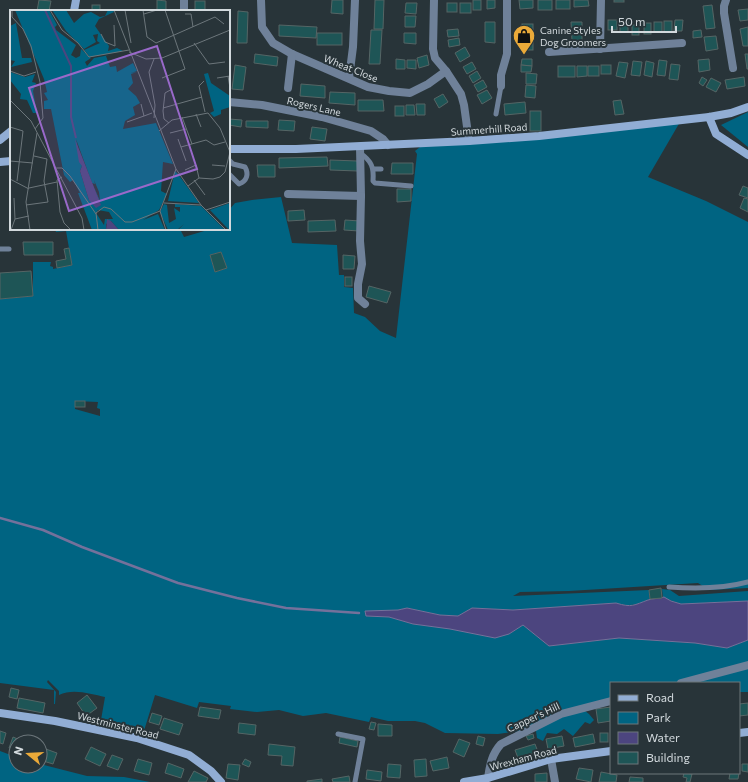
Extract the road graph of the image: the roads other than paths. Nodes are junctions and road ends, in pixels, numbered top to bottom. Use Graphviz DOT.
graph roads {
  1 [pos="76,0"];
  2 [pos="261,0"];
  3 [pos="355,0"];
  4 [pos="434,0"];
  5 [pos="507,0"];
  6 [pos="601,0"];
  7 [pos="725,0"];
  8 [pos="74,10"];
  9 [pos="682,43"];
  10 [pos="600,50"];
  11 [pos="549,52"];
  12 [pos="292,54"];
  13 [pos="733,68"];
  14 [pos="446,71"];
  15 [pos="349,78"];
  16 [pos="501,86"];
  17 [pos="288,88"];
  18 [pos="230,102"];
  19 [pos="748,107"];
  20 [pos="496,114"];
  21 [pos="709,117"];
  22 [pos="10,132"];
  23 [pos="0,140"];
  24 [pos="469,142"];
  25 [pos="388,145"];
  26 [pos="230,149"];
  27 [pos="360,150"];
  28 [pos="748,155"];
  29 [pos="10,161"];
  30 [pos="230,161"];
  31 [pos="0,162"];
  32 [pos="374,169"];
  33 [pos="381,169"];
  34 [pos="230,175"];
  35 [pos="410,186"];
  36 [pos="288,194"];
  37 [pos="361,196"];
  38 [pos="0,249"];
  39 [pos="9,249"];
  40 [pos="365,304"];
  41 [pos="748,582"];
  42 [pos="669,587"];
  43 [pos="748,665"];
  44 [pos="686,682"];
  45 [pos="610,701"];
  46 [pos="0,713"];
  47 [pos="338,734"];
  48 [pos="610,751"];
  49 [pos="551,759"];
  50 [pos="488,778"];
  51 [pos="221,782"];
  52 [pos="355,782"];
  53 [pos="464,782"];
  54 [pos="555,782"];
  1 -- 8 [label="street"];
  2 -- 12 [label="street, Wheat Close"];
  3 -- 15 [label="street"];
  4 -- 14 [label="street"];
  5 -- 16 [label="street"];
  6 -- 10 [label="street"];
  7 -- 13 [label="street"];
  9 -- 10 [label="street"];
  10 -- 11 [label="street"];
  12 -- 15 [label="street, Wheat Close"];
  12 -- 17 [label="street"];
  14 -- 15 [label="street, Wheat Close"];
  14 -- 24 [label="street"];
  16 -- 20 [label="lane"];
  18 -- 25 [label="street, Rogers Lane"];
  19 -- 21 [label="street, Summerhill Road"];
  21 -- 24 [label="street, Summerhill Road"];
  21 -- 28 [label="street"];
  22 -- 23 [label="street"];
  24 -- 25 [label="street, Summerhill Road"];
  25 -- 27 [label="street, Summerhill Road"];
  26 -- 27 [label="street, Summerhill Road"];
  27 -- 32 [label="lane"];
  27 -- 37 [label="street"];
  29 -- 31 [label="street"];
  30 -- 34 [label="lane"];
  32 -- 33 [label="lane"];
  32 -- 35 [label="lane"];
  36 -- 37 [label="street"];
  37 -- 40 [label="street"];
  38 -- 39 [label="lane"];
  41 -- 42 [label="lane"];
  43 -- 44 [label="street"];
  45 -- 50 [label="street, Capper's Hill"];
  46 -- 51 [label="street, Westminster Road"];
  47 -- 52 [label="lane"];
  48 -- 49 [label="street, Wrexham Road"];
  49 -- 50 [label="street, Wrexham Road"];
  49 -- 54 [label="street"];
  50 -- 53 [label="street, Wrexham Road"];
}
